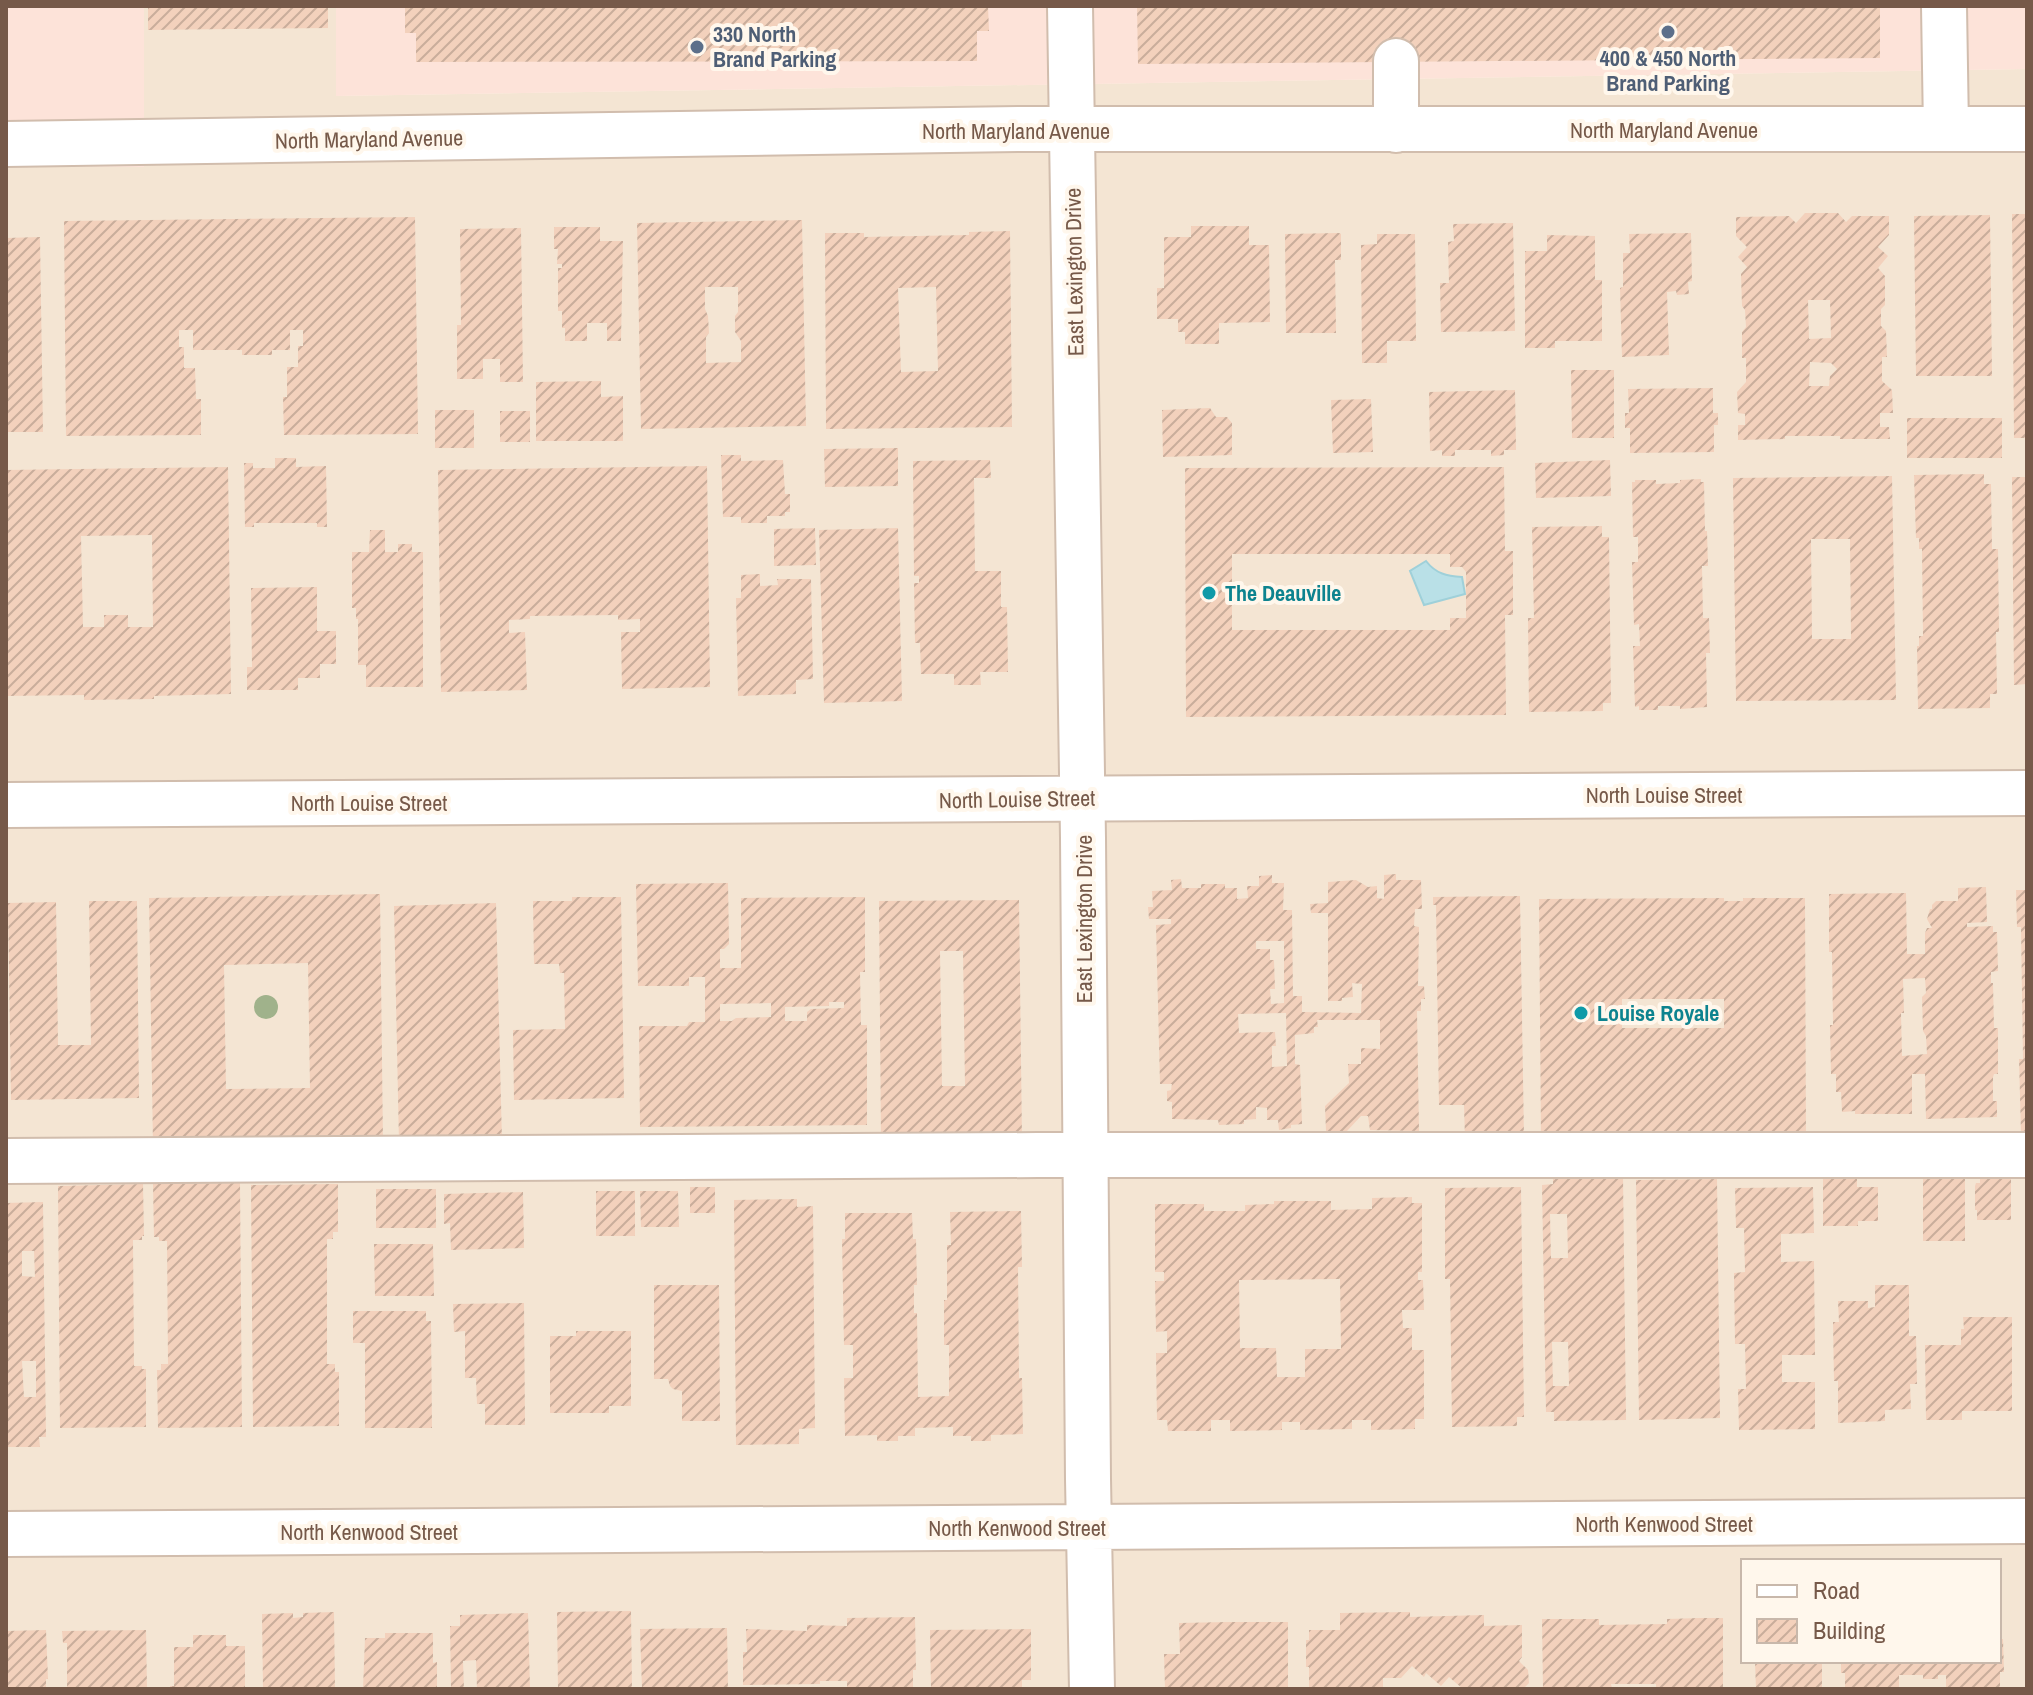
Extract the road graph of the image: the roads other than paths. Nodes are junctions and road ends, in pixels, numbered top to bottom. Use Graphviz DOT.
graph roads {
  1 [pos="1070,6"];
  2 [pos="1944,6"];
  3 [pos="1396,61"];
  4 [pos="1946,129"];
  5 [pos="2027,129"];
  6 [pos="1072,130"];
  7 [pos="1396,130"];
  8 [pos="6,144"];
  9 [pos="2027,793"];
  10 [pos="1082,799"];
  11 [pos="6,805"];
  12 [pos="1085,1155"];
  13 [pos="2027,1155"];
  14 [pos="6,1161"];
  15 [pos="2027,1521"];
  16 [pos="1089,1527"];
  17 [pos="6,1534"];
  18 [pos="1092,1689"];
  1 -- 6 [label="street, East Lexington Drive"];
  2 -- 4 [label="street"];
  3 -- 7 [label="street"];
  4 -- 5 [label="street, North Maryland Avenue"];
  4 -- 7 [label="street, North Maryland Avenue"];
  6 -- 7 [label="street, North Maryland Avenue"];
  6 -- 8 [label="street, North Maryland Avenue"];
  6 -- 10 [label="street, East Lexington Drive"];
  9 -- 10 [label="street, North Louise Street"];
  10 -- 11 [label="street, North Louise Street"];
  10 -- 12 [label="street, East Lexington Drive"];
  12 -- 13 [label="street"];
  12 -- 14 [label="street"];
  12 -- 16 [label="street, East Lexington Drive"];
  15 -- 16 [label="street, North Kenwood Street"];
  16 -- 17 [label="street, North Kenwood Street"];
  16 -- 18 [label="street, East Lexington Drive"];
}
